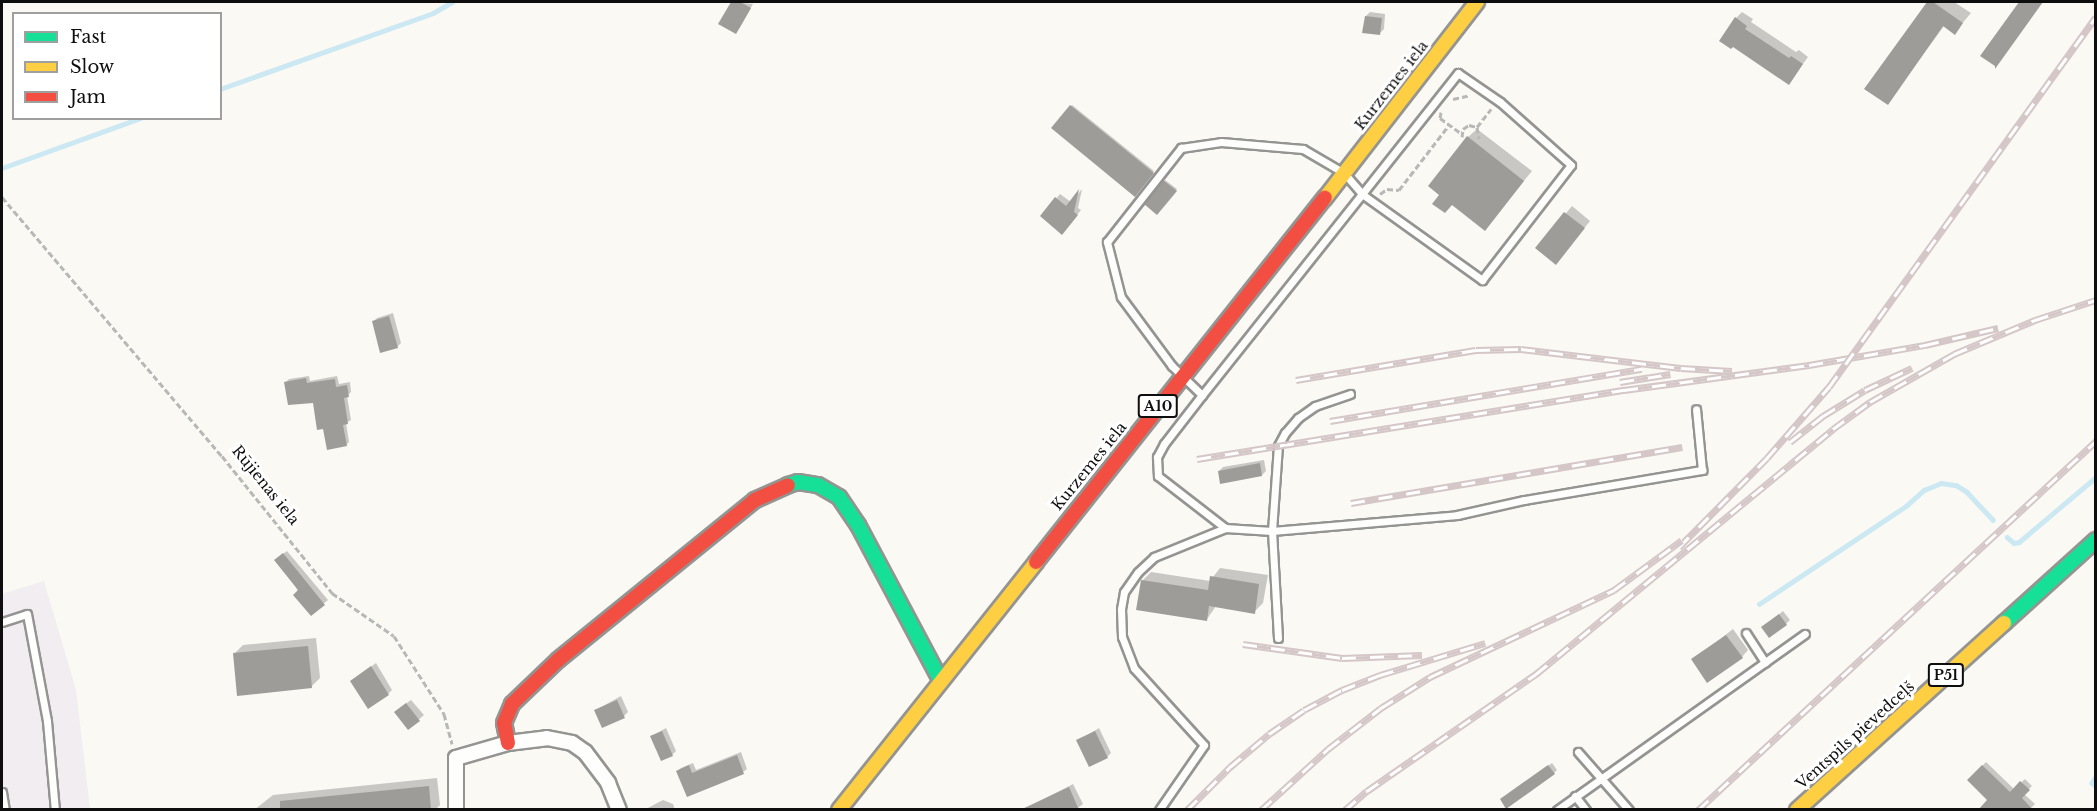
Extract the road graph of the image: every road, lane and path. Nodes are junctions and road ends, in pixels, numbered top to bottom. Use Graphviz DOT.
graph roads {
  1 [pos="1477,2"];
  2 [pos="1477,97"];
  3 [pos="1450,102"];
  4 [pos="1485,102"];
  5 [pos="1446,107"];
  6 [pos="1449,125"];
  7 [pos="1477,127"];
  8 [pos="1479,139"];
  9 [pos="1344,173"];
  10 [pos="1362,194"];
  11 [pos="2,197"];
  12 [pos="1374,203"];
  13 [pos="1182,377"];
  14 [pos="1350,394"];
  15 [pos="1202,395"];
  16 [pos="1696,410"];
  17 [pos="1225,528"];
  18 [pos="1272,531"];
  19 [pos="2096,540"];
  20 [pos="2,622"];
  21 [pos="1746,633"];
  22 [pos="1805,634"];
  23 [pos="1278,638"];
  24 [pos="1765,662"];
  25 [pos="940,679"];
  26 [pos="508,743"];
  27 [pos="1578,752"];
  28 [pos="456,758"];
  29 [pos="1600,777"];
  30 [pos="2,792"];
  31 [pos="1575,796"];
  32 [pos="5,810"];
  33 [pos="55,810"];
  34 [pos="456,810"];
  35 [pos="619,810"];
  36 [pos="839,810"];
  37 [pos="1159,810"];
  38 [pos="1557,810"];
  39 [pos="1586,810"];
  40 [pos="1629,810"];
  41 [pos="1797,810"];
  1 -- 9 [label="main road, Kurzemes iela / A10"];
  2 -- 3 [label="path"];
  4 -- 7 [label="path"];
  5 -- 6 [label="path"];
  6 -- 7 [label="path"];
  6 -- 12 [label="path"];
  7 -- 8 [label="path"];
  9 -- 10 [label="lane"];
  9 -- 13 [label="main road, Kurzemes iela / A10"];
  9 -- 13 [label="lane"];
  10 -- 12 [label="lane"];
  10 -- 12 [label="lane"];
  10 -- 15 [label="lane"];
  11 -- 28 [label="path, Rūjienas iela"];
  13 -- 15 [label="lane"];
  13 -- 25 [label="main road, Kurzemes iela / A10"];
  14 -- 18 [label="lane"];
  15 -- 17 [label="lane"];
  16 -- 18 [label="lane"];
  17 -- 18 [label="lane"];
  17 -- 37 [label="lane"];
  18 -- 23 [label="lane"];
  19 -- 41 [label="main road, Ventspils pievedceļš / P51"];
  20 -- 33 [label="lane"];
  21 -- 24 [label="lane"];
  22 -- 24 [label="lane"];
  24 -- 29 [label="lane"];
  25 -- 26 [label="main road"];
  25 -- 36 [label="main road, Kurzemes iela / A10"];
  26 -- 28 [label="street"];
  26 -- 35 [label="street"];
  27 -- 29 [label="lane"];
  28 -- 34 [label="street"];
  29 -- 31 [label="lane"];
  29 -- 40 [label="lane"];
  30 -- 32 [label="lane"];
  31 -- 38 [label="lane"];
  31 -- 39 [label="lane"];
}
